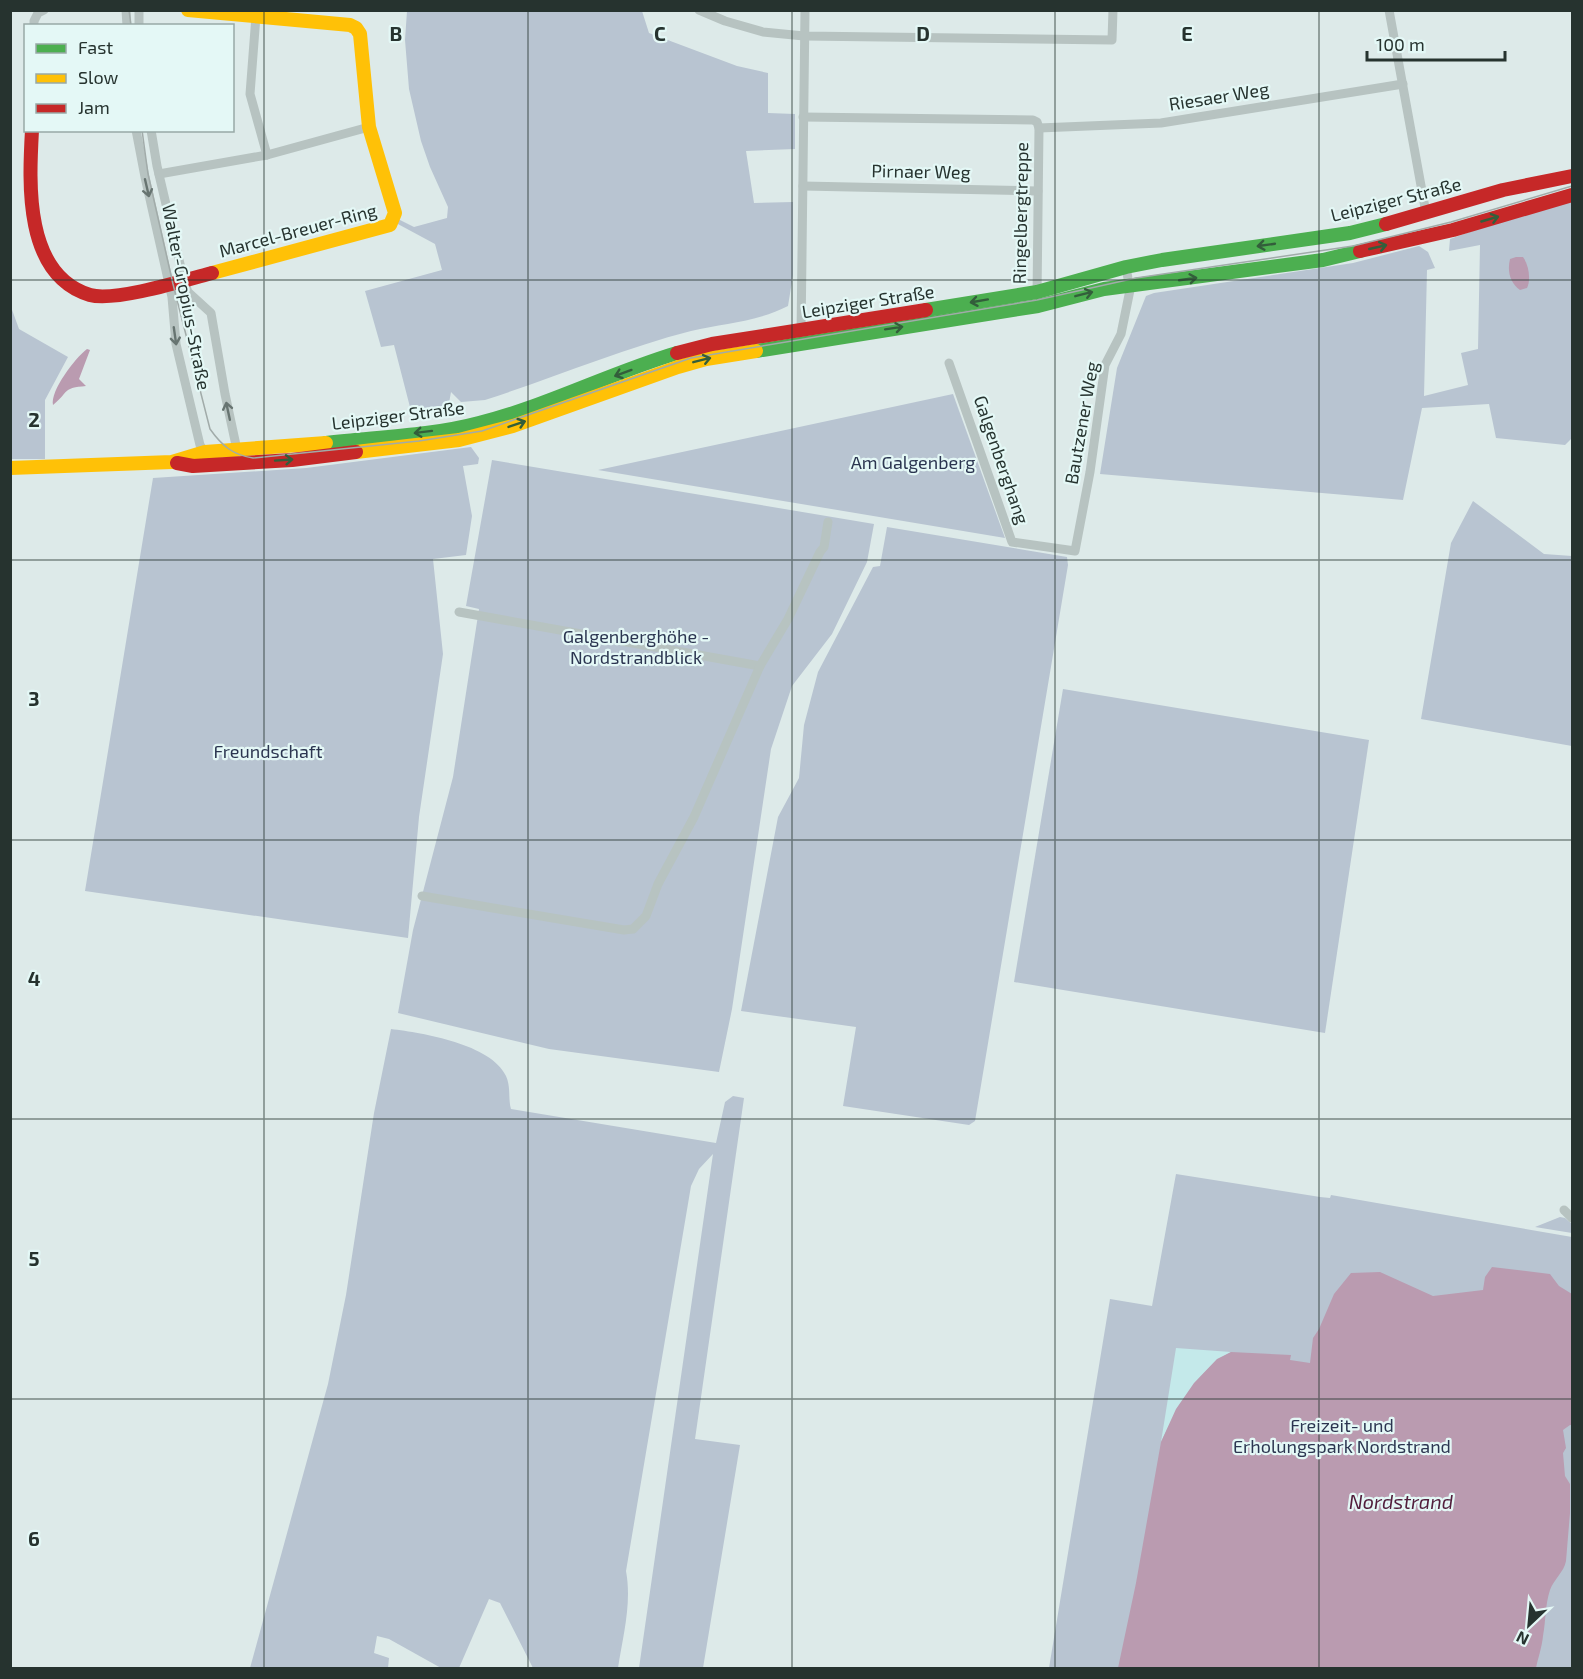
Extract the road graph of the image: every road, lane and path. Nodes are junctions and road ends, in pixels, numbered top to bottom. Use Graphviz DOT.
graph roads {
  1 [pos="44,10"];
  2 [pos="188,10"];
  3 [pos="699,10"];
  4 [pos="805,10"];
  5 [pos="1113,10"];
  6 [pos="1389,10"];
  7 [pos="256,16"];
  8 [pos="34,24"];
  9 [pos="804,36"];
  10 [pos="1403,84"];
  11 [pos="803,117"];
  12 [pos="1038,125"];
  13 [pos="369,127"];
  14 [pos="32,132"];
  15 [pos="136,132"];
  16 [pos="151,132"];
  17 [pos="267,155"];
  18 [pos="159,174"];
  19 [pos="1572,176"];
  20 [pos="803,183"];
  21 [pos="1038,191"];
  22 [pos="1572,195"];
  23 [pos="1426,213"];
  24 [pos="1433,234"];
  25 [pos="1126,267"];
  26 [pos="184,280"];
  27 [pos="169,285"];
  28 [pos="1130,285"];
  29 [pos="1037,299"];
  30 [pos="801,337"];
  31 [pos="949,363"];
  32 [pos="237,450"];
  33 [pos="205,452"];
  34 [pos="171,462"];
  35 [pos="220,465"];
  36 [pos="10,468"];
  37 [pos="828,522"];
  38 [pos="1075,551"];
  39 [pos="459,612"];
  40 [pos="760,666"];
  41 [pos="422,896"];
  42 [pos="1564,1210"];
  43 [pos="1572,1218"];
  1 -- 8 [label="street"];
  2 -- 7 [label="main road, Marcel-Breuer-Ring"];
  3 -- 9 [label="street"];
  4 -- 9 [label="street"];
  5 -- 9 [label="street"];
  6 -- 10 [label="street"];
  7 -- 13 [label="main road, Marcel-Breuer-Ring"];
  7 -- 17 [label="street"];
  9 -- 11 [label="street"];
  10 -- 12 [label="street, Riesaer Weg"];
  10 -- 23 [label="street"];
  11 -- 12 [label="street, Riesaer Weg"];
  11 -- 20 [label="street"];
  12 -- 21 [label="street, Ringelbergtreppe"];
  13 -- 17 [label="street"];
  13 -- 26 [label="main road, Marcel-Breuer-Ring"];
  14 -- 27 [label="main road, Marcel-Breuer-Ring"];
  15 -- 27 [label="street, Walter-Gropius-Straße, one-way"];
  16 -- 18 [label="street, Walter-Gropius-Straße"];
  17 -- 18 [label="street"];
  18 -- 26 [label="street, Walter-Gropius-Straße"];
  19 -- 23 [label="main road, Leipziger Straße"];
  20 -- 21 [label="street, Pirnaer Weg"];
  20 -- 30 [label="street"];
  21 -- 29 [label="street, Ringelbergtreppe"];
  24 -- 22 [label="main road, Leipziger Straße, one-way"];
  23 -- 24 [label="main road"];
  23 -- 25 [label="main road, Leipziger Straße, one-way"];
  28 -- 24 [label="main road, Leipziger Straße, one-way"];
  25 -- 28 [label="street, Bautzener Weg"];
  25 -- 29 [label="main road, Leipziger Straße"];
  26 -- 27 [label="main road, Marcel-Breuer-Ring"];
  32 -- 26 [label="street, Walter-Gropius-Straße, one-way"];
  27 -- 33 [label="street, Walter-Gropius-Straße, one-way"];
  29 -- 28 [label="main road, Leipziger Straße, one-way"];
  28 -- 38 [label="street, Bautzener Weg"];
  29 -- 30 [label="main road, Leipziger Straße"];
  30 -- 32 [label="main road, Leipziger Straße, one-way"];
  35 -- 30 [label="main road, Leipziger Straße, one-way"];
  31 -- 38 [label="street, Galgenberghang"];
  32 -- 33 [label="main road, Leipziger Straße"];
  32 -- 35 [label="street"];
  33 -- 34 [label="main road, Leipziger Straße"];
  33 -- 35 [label="street, Walter-Gropius-Straße"];
  34 -- 35 [label="main road, Leipziger Straße"];
  34 -- 36 [label="main road, Leipziger Straße"];
  37 -- 40 [label="street"];
  39 -- 40 [label="street"];
  40 -- 41 [label="street"];
  42 -- 43 [label="street"];
}
